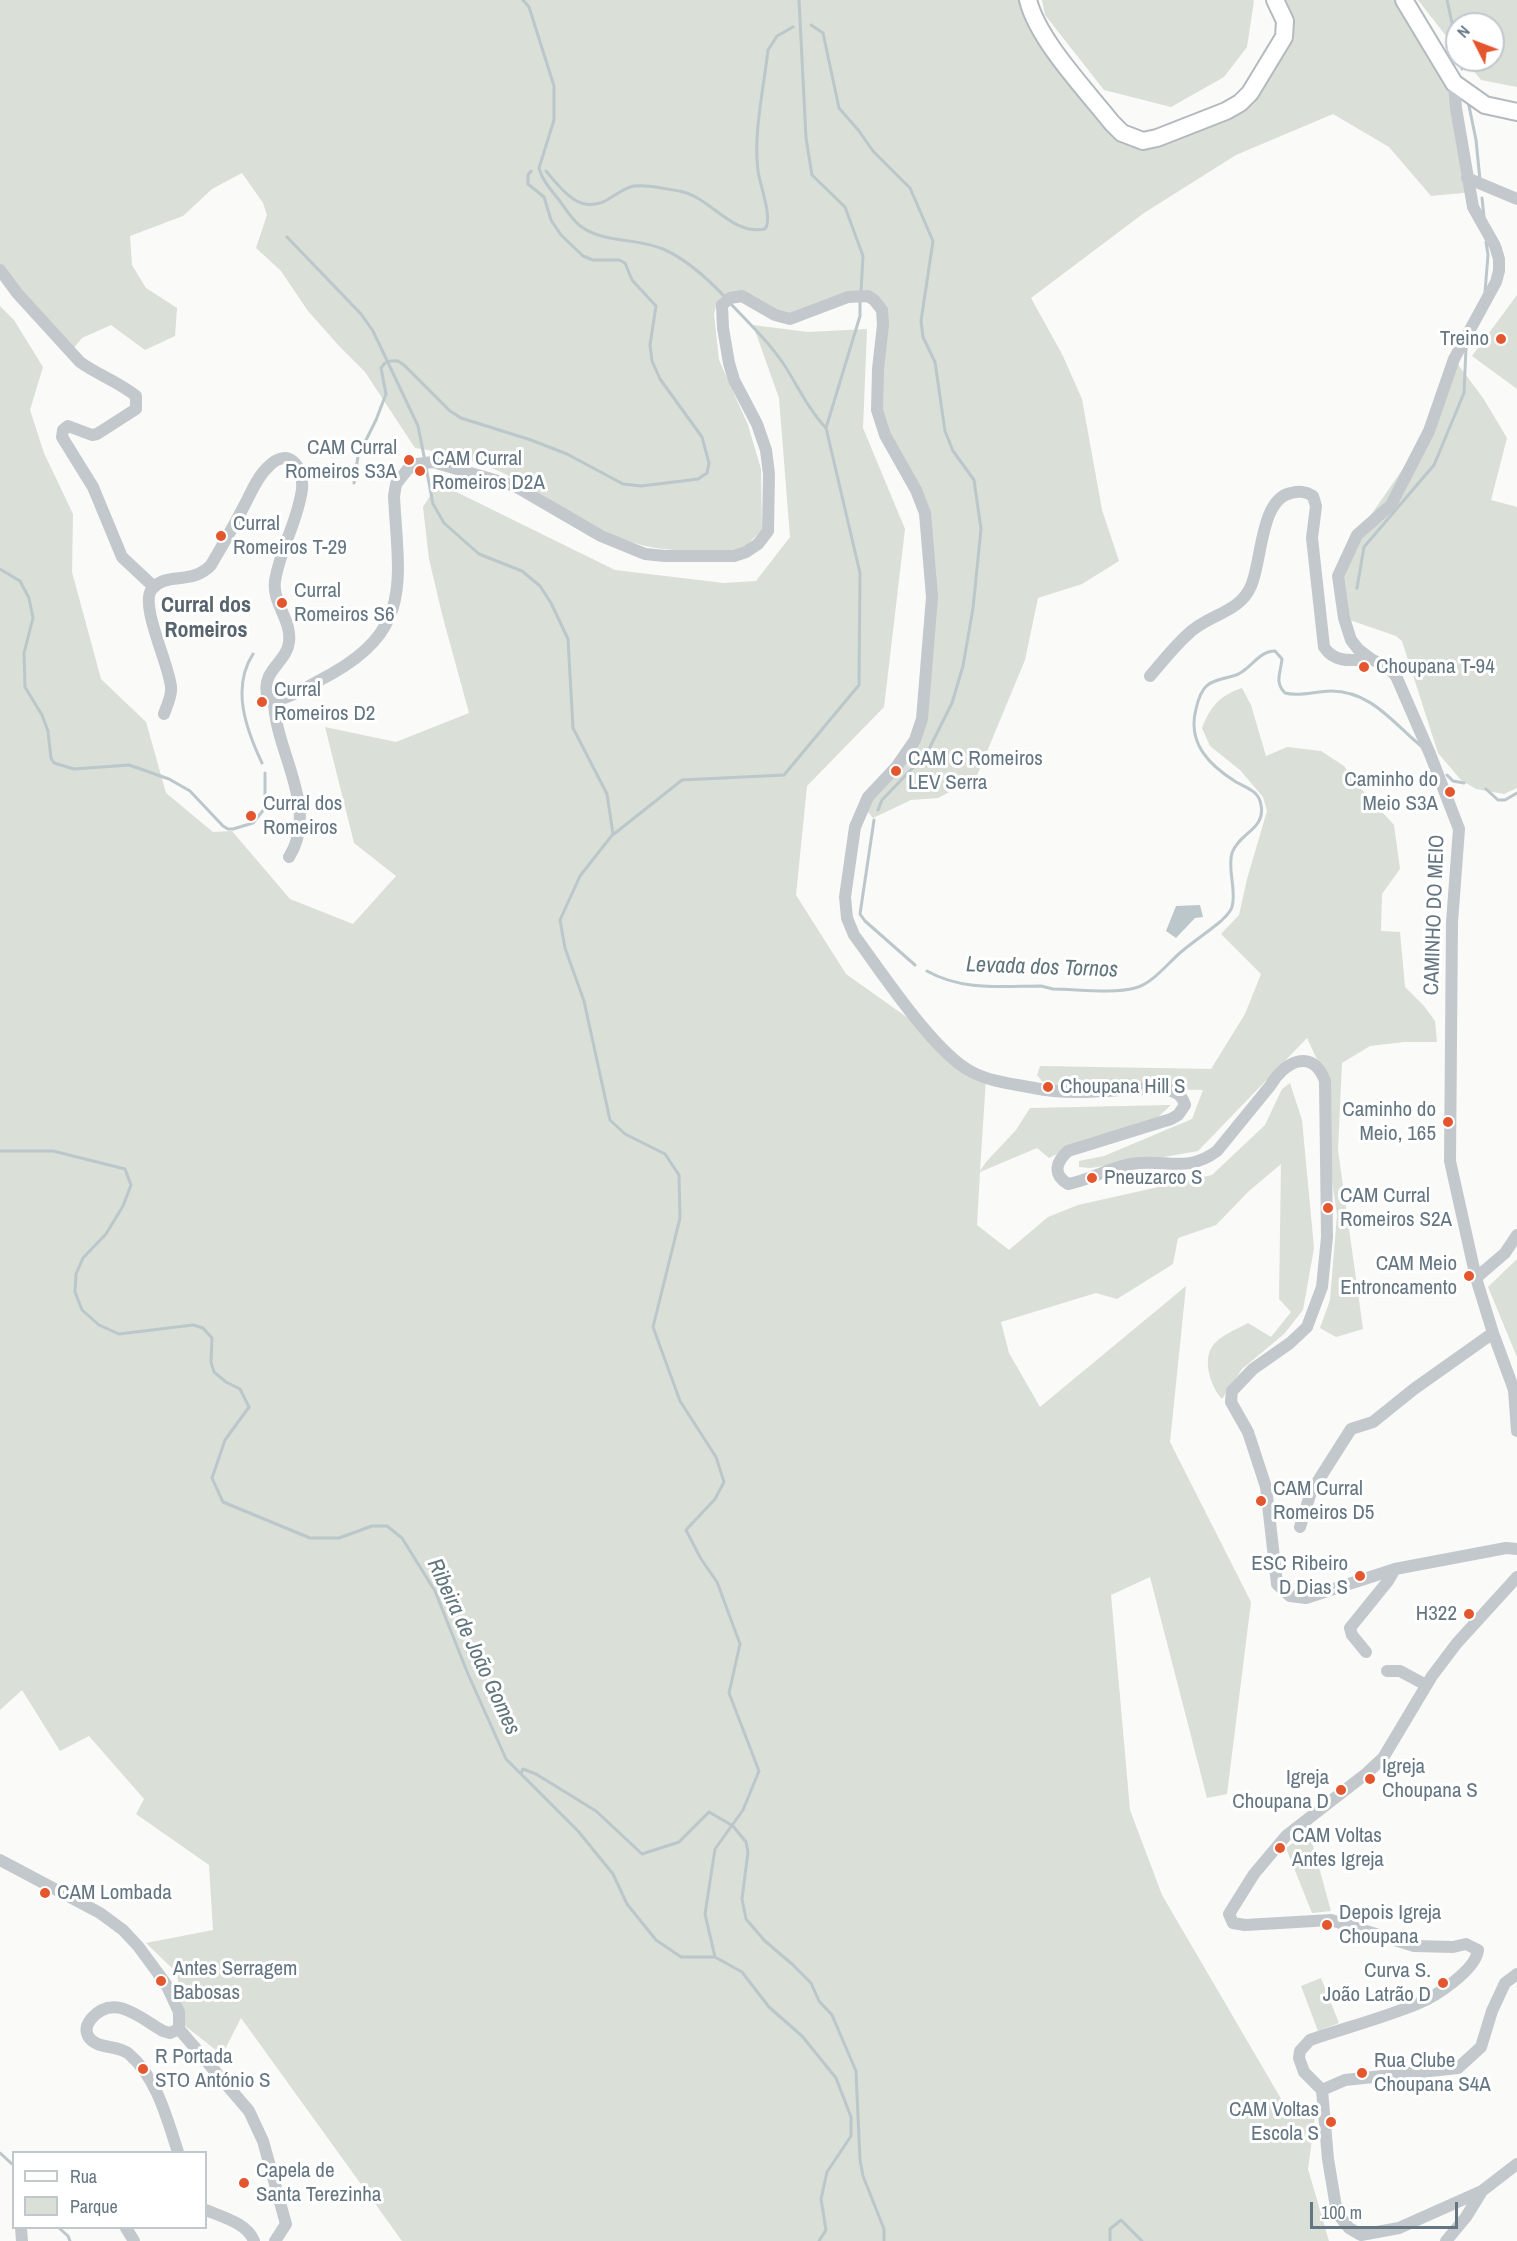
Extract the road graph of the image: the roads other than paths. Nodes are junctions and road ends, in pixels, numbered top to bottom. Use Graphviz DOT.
graph roads {
  1 [pos="1028,0"];
  2 [pos="1275,0"];
  3 [pos="1404,0"];
  4 [pos="1454,83"];
  5 [pos="1517,112"];
  6 [pos="1467,178"];
  7 [pos="1517,199"];
  8 [pos="0,270"];
  9 [pos="154,587"];
  10 [pos="1371,659"];
  11 [pos="1150,676"];
  12 [pos="274,701"];
  13 [pos="164,714"];
  14 [pos="289,857"];
  15 [pos="1517,1235"];
  16 [pos="1476,1278"];
  17 [pos="1493,1333"];
  18 [pos="1517,1431"];
  19 [pos="1300,1527"];
  20 [pos="1517,1549"];
  21 [pos="1395,1569"];
  22 [pos="1517,1577"];
  23 [pos="1366,1652"];
  24 [pos="1387,1671"];
  25 [pos="1426,1685"];
  26 [pos="0,1860"];
  27 [pos="1517,1974"];
  28 [pos="179,2029"];
  29 [pos="1322,2090"];
  30 [pos="178,2151"];
  31 [pos="1517,2164"];
  32 [pos="1482,2191"];
  33 [pos="207,2210"];
  34 [pos="254,2241"];
  35 [pos="275,2241"];
  36 [pos="1446,2241"];
  1 -- 2 [label="main road"];
  3 -- 4 [label="main road"];
  4 -- 5 [label="main road"];
  4 -- 6 [label="street, CAMINHO DO MEIO"];
  6 -- 7 [label="street"];
  6 -- 10 [label="street, CAMINHO DO MEIO"];
  8 -- 9 [label="street"];
  9 -- 12 [label="street"];
  9 -- 13 [label="street"];
  10 -- 11 [label="street"];
  10 -- 16 [label="street, CAMINHO DO MEIO"];
  12 -- 14 [label="street"];
  12 -- 21 [label="street"];
  15 -- 16 [label="street"];
  16 -- 17 [label="street, CAMINHO DO MEIO"];
  17 -- 18 [label="street, CAMINHO DO MEIO"];
  17 -- 19 [label="street"];
  20 -- 21 [label="street"];
  21 -- 23 [label="street"];
  22 -- 25 [label="street"];
  24 -- 25 [label="street"];
  25 -- 29 [label="street"];
  26 -- 28 [label="street"];
  27 -- 29 [label="street"];
  28 -- 30 [label="street"];
  28 -- 35 [label="street"];
  29 -- 32 [label="street"];
  31 -- 32 [label="street"];
  32 -- 36 [label="street"];
  33 -- 34 [label="street"];
}
